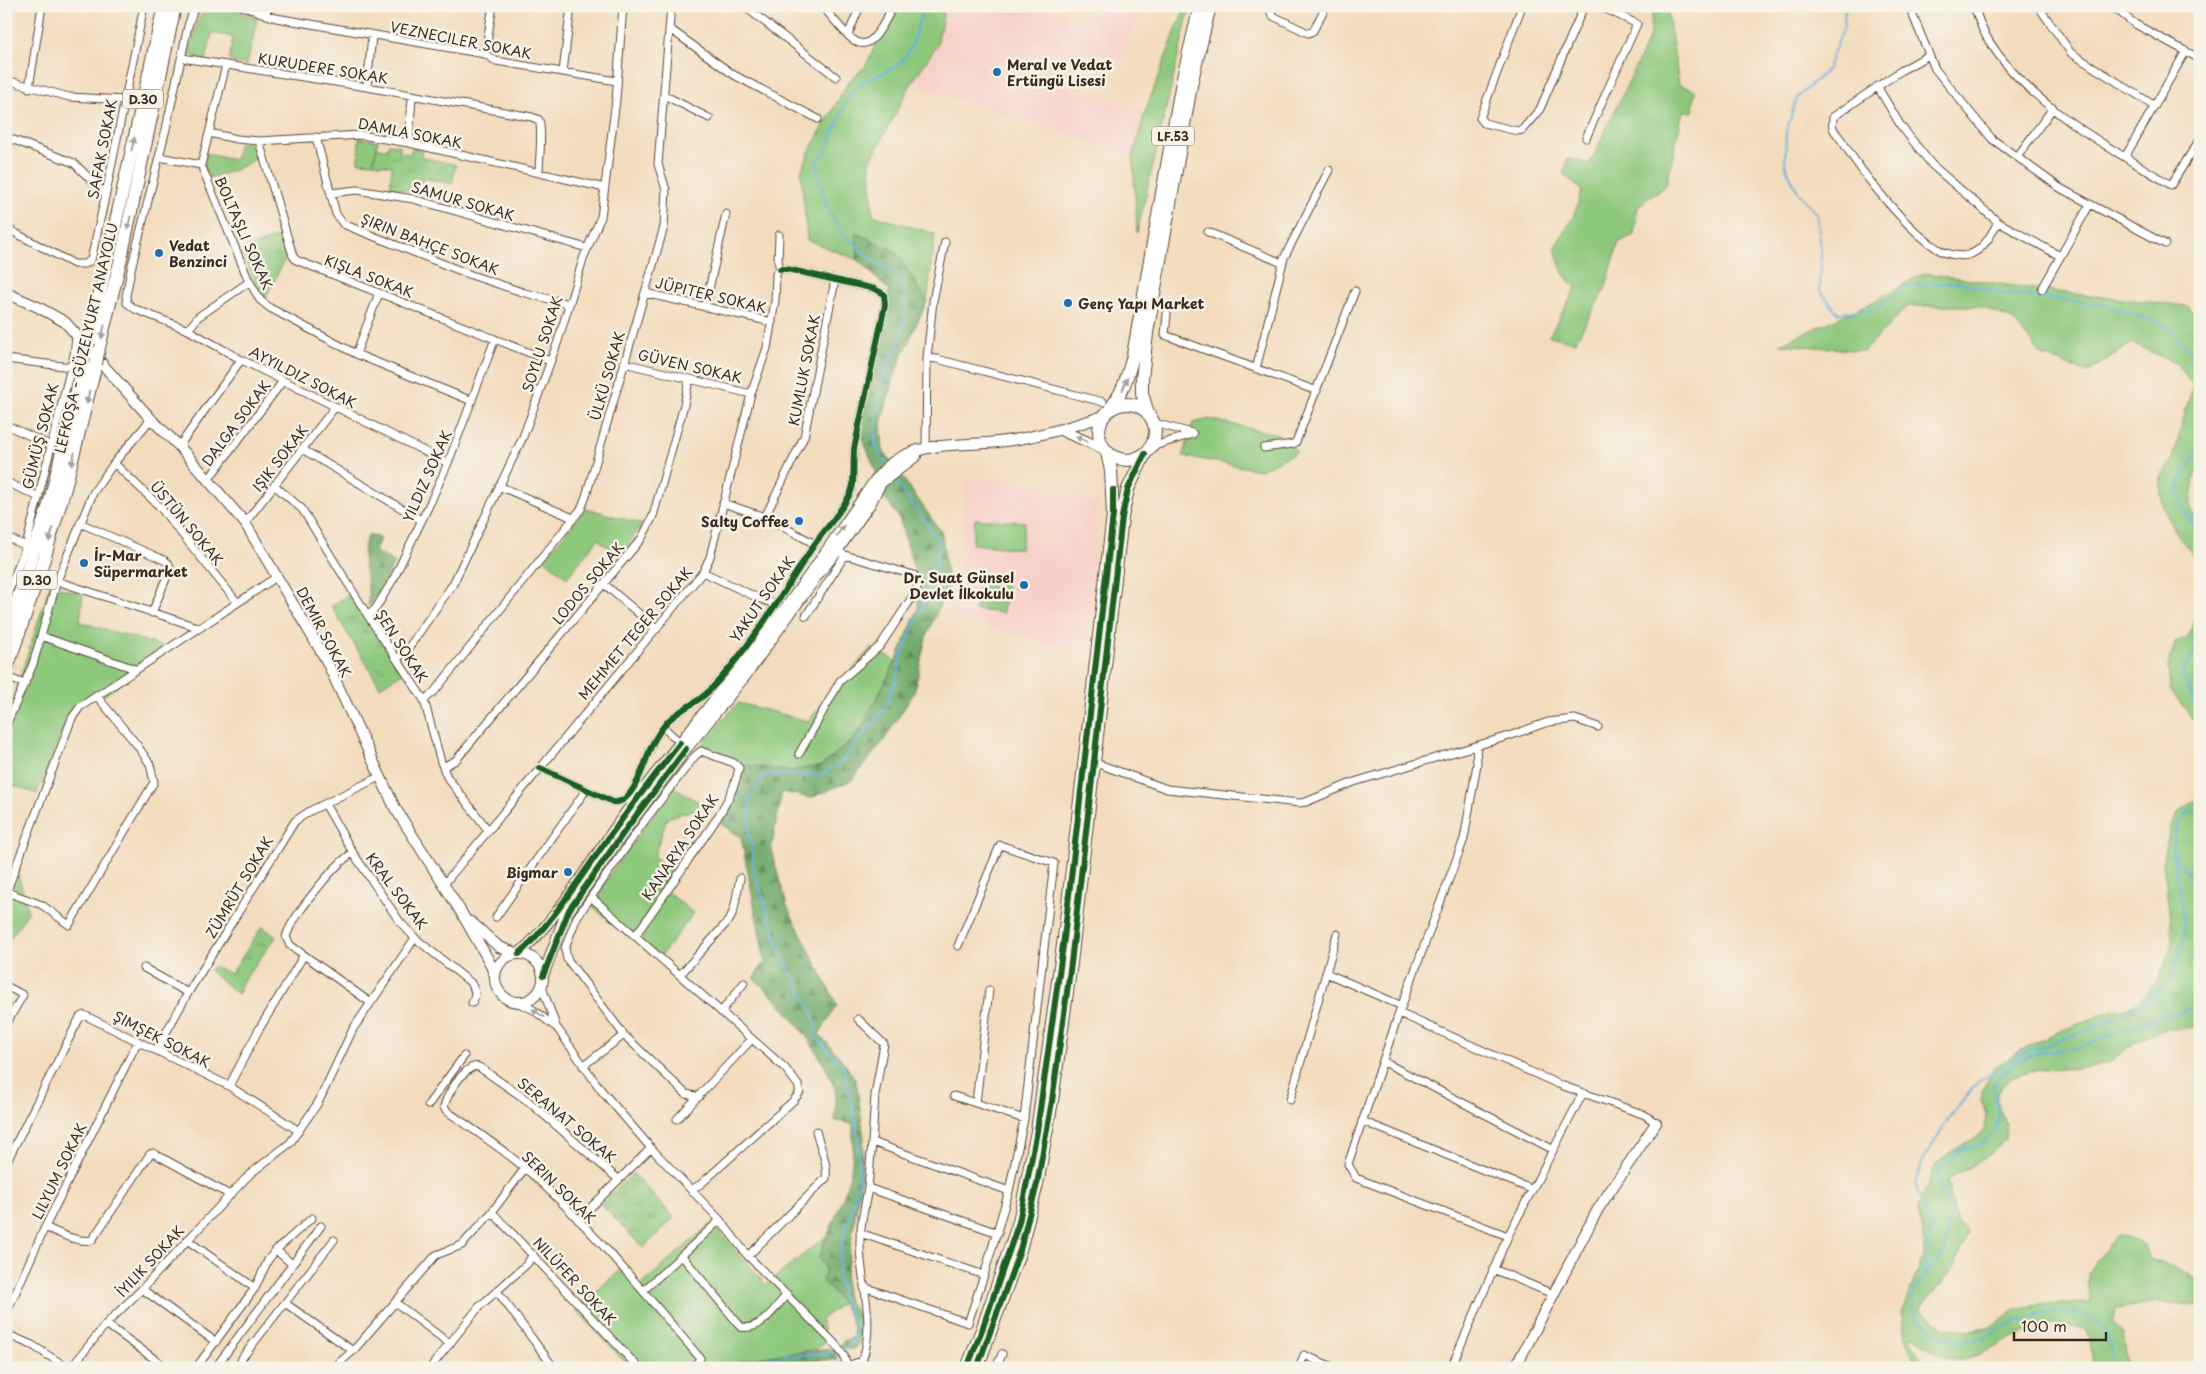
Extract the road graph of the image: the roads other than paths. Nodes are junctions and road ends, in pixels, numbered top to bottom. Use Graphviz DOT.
graph roads {
  1 [pos="42,6"];
  2 [pos="144,6"];
  3 [pos="164,6"];
  4 [pos="176,6"];
  5 [pos="195,6"];
  6 [pos="242,6"];
  7 [pos="268,6"];
  8 [pos="571,6"];
  9 [pos="623,6"];
  10 [pos="671,6"];
  11 [pos="744,6"];
  12 [pos="822,6"];
  13 [pos="860,6"];
  14 [pos="893,6"];
  15 [pos="1200,6"];
  16 [pos="1210,6"];
  17 [pos="1273,6"];
  18 [pos="1326,6"];
  19 [pos="1522,6"];
  20 [pos="1584,6"];
  21 [pos="1600,6"];
  22 [pos="1909,6"];
  23 [pos="1974,6"];
  24 [pos="2038,6"];
  25 [pos="2112,6"];
  26 [pos="491,7"];
  27 [pos="266,15"];
  28 [pos="670,29"];
  29 [pos="848,35"];
  30 [pos="372,36"];
  31 [pos="2186,52"];
  32 [pos="484,54"];
  33 [pos="1929,55"];
  34 [pos="182,58"];
  35 [pos="2200,60"];
  36 [pos="226,65"];
  37 [pos="563,72"];
  38 [pos="836,78"];
  39 [pos="6,80"];
  40 [pos="618,81"];
  41 [pos="1877,86"];
  42 [pos="367,87"];
  43 [pos="29,88"];
  44 [pos="664,94"];
  45 [pos="412,96"];
  46 [pos="124,100"];
  47 [pos="2155,106"];
  48 [pos="2053,108"];
  49 [pos="709,118"];
  50 [pos="818,119"];
  51 [pos="209,133"];
  52 [pos="6,137"];
  53 [pos="316,137"];
  54 [pos="1586,138"];
  55 [pos="2200,139"];
  56 [pos="259,141"];
  57 [pos="409,143"];
  58 [pos="159,157"];
  59 [pos="2017,157"];
  60 [pos="2125,157"];
  61 [pos="200,165"];
  62 [pos="1329,170"];
  63 [pos="539,173"];
  64 [pos="605,188"];
  65 [pos="106,193"];
  66 [pos="331,193"];
  67 [pos="2090,204"];
  68 [pos="726,214"];
  69 [pos="1998,222"];
  70 [pos="6,228"];
  71 [pos="1208,232"];
  72 [pos="778,235"];
  73 [pos="945,242"];
  74 [pos="2165,244"];
  75 [pos="587,248"];
  76 [pos="2060,256"];
  77 [pos="1282,263"];
  78 [pos="780,269"];
  79 [pos="834,280"];
  80 [pos="249,282"];
  81 [pos="2042,289"];
  82 [pos="1355,290"];
  83 [pos="6,293"];
  84 [pos="379,293"];
  85 [pos="644,293"];
  86 [pos="569,304"];
  87 [pos="705,307"];
  88 [pos="1167,314"];
  89 [pos="772,322"];
  90 [pos="188,330"];
  91 [pos="494,339"];
  92 [pos="90,351"];
  93 [pos="356,354"];
  94 [pos="927,358"];
  95 [pos="6,360"];
  96 [pos="241,360"];
  97 [pos="550,361"];
  98 [pos="624,363"];
  99 [pos="71,367"];
  100 [pos="1256,369"];
  101 [pos="689,380"];
  102 [pos="283,381"];
  103 [pos="1317,391"];
  104 [pos="751,394"];
  105 [pos="472,401"];
  106 [pos="335,407"];
  107 [pos="1106,409"];
  108 [pos="151,419"];
  109 [pos="1151,419"];
  110 [pos="6,426"];
  111 [pos="1060,430"];
  112 [pos="50,445"];
  113 [pos="179,446"];
  114 [pos="1264,448"];
  115 [pos="302,449"];
  116 [pos="926,449"];
  117 [pos="1105,451"];
  118 [pos="1148,451"];
  119 [pos="448,463"];
  120 [pos="114,464"];
  121 [pos="208,480"];
  122 [pos="879,480"];
  123 [pos="6,482"];
  124 [pos="274,485"];
  125 [pos="499,486"];
  126 [pos="39,497"];
  127 [pos="724,503"];
  128 [pos="765,517"];
  129 [pos="573,518"];
  130 [pos="421,520"];
  131 [pos="80,523"];
  132 [pos="245,523"];
  133 [pos="6,537"];
  134 [pos="815,544"];
  135 [pos="26,546"];
  136 [pos="841,553"];
  137 [pos="703,572"];
  138 [pos="278,576"];
  139 [pos="57,581"];
  140 [pos="604,584"];
  141 [pos="6,598"];
  142 [pos="237,602"];
  143 [pos="775,604"];
  144 [pos="152,613"];
  145 [pos="368,616"];
  146 [pos="806,616"];
  147 [pos="200,628"];
  148 [pos="657,628"];
  149 [pos="6,634"];
  150 [pos="41,636"];
  151 [pos="397,659"];
  152 [pos="135,669"];
  153 [pos="6,671"];
  154 [pos="6,677"];
  155 [pos="25,684"];
  156 [pos="96,695"];
  157 [pos="424,700"];
  158 [pos="6,725"];
  159 [pos="663,727"];
  160 [pos="1598,727"];
  161 [pos="683,746"];
  162 [pos="1476,746"];
  163 [pos="799,754"];
  164 [pos="1093,762"];
  165 [pos="443,767"];
  166 [pos="540,768"];
  167 [pos="380,777"];
  168 [pos="586,790"];
  169 [pos="325,804"];
  170 [pos="488,830"];
  171 [pos="352,853"];
  172 [pos="603,870"];
  173 [pos="740,878"];
  174 [pos="444,884"];
  175 [pos="6,892"];
  176 [pos="590,897"];
  177 [pos="461,912"];
  178 [pos="496,917"];
  179 [pos="1337,934"];
  180 [pos="635,936"];
  181 [pos="415,938"];
  182 [pos="958,946"];
  183 [pos="518,954"];
  184 [pos="304,955"];
  185 [pos="144,968"];
  186 [pos="1326,973"];
  187 [pos="680,975"];
  188 [pos="495,976"];
  189 [pos="543,979"];
  190 [pos="744,983"];
  191 [pos="6,986"];
  192 [pos="990,990"];
  193 [pos="188,993"];
  194 [pos="516,1002"];
  195 [pos="371,1003"];
  196 [pos="472,1003"];
  197 [pos="1400,1009"];
  198 [pos="721,1012"];
  199 [pos="858,1019"];
  200 [pos="6,1024"];
  201 [pos="556,1028"];
  202 [pos="624,1035"];
  203 [pos="752,1039"];
  204 [pos="138,1040"];
  205 [pos="157,1049"];
  206 [pos="464,1056"];
  207 [pos="1384,1062"];
  208 [pos="474,1066"];
  209 [pos="583,1066"];
  210 [pos="229,1086"];
  211 [pos="1583,1093"];
  212 [pos="954,1096"];
  213 [pos="699,1097"];
  214 [pos="1290,1100"];
  215 [pos="976,1103"];
  216 [pos="428,1105"];
  217 [pos="677,1118"];
  218 [pos="1024,1119"];
  219 [pos="1362,1121"];
  220 [pos="1656,1123"];
  221 [pos="299,1131"];
  222 [pos="816,1131"];
  223 [pos="872,1142"];
  224 [pos="651,1148"];
  225 [pos="1552,1149"];
  226 [pos="6,1163"];
  227 [pos="525,1168"];
  228 [pos="618,1179"];
  229 [pos="868,1188"];
  230 [pos="1531,1189"];
  231 [pos="691,1190"];
  232 [pos="1009,1190"];
  233 [pos="230,1195"];
  234 [pos="492,1212"];
  235 [pos="312,1218"];
  236 [pos="578,1220"];
  237 [pos="720,1220"];
  238 [pos="1019,1222"];
  239 [pos="320,1226"];
  240 [pos="45,1227"];
  241 [pos="860,1233"];
  242 [pos="998,1234"];
  243 [pos="1508,1236"];
  244 [pos="187,1240"];
  245 [pos="334,1240"];
  246 [pos="276,1250"];
  247 [pos="533,1254"];
  248 [pos="682,1256"];
  249 [pos="748,1256"];
  250 [pos="292,1264"];
  251 [pos="1493,1269"];
  252 [pos="984,1276"];
  253 [pos="864,1287"];
  254 [pos="255,1288"];
  255 [pos="142,1289"];
  256 [pos="644,1290"];
  257 [pos="497,1291"];
  258 [pos="787,1294"];
  259 [pos="1553,1294"];
  260 [pos="285,1303"];
  261 [pos="396,1303"];
  262 [pos="6,1314"];
  263 [pos="106,1324"];
  264 [pos="6,1334"];
  265 [pos="216,1342"];
  266 [pos="450,1344"];
  267 [pos="353,1351"];
  268 [pos="1002,1354"];
  269 [pos="634,1366"];
  270 [pos="553,1367"];
  271 [pos="847,1367"];
  272 [pos="70,1368"];
  273 [pos="167,1368"];
  274 [pos="196,1368"];
  275 [pos="215,1368"];
  276 [pos="239,1368"];
  277 [pos="333,1368"];
  278 [pos="430,1368"];
  279 [pos="694,1368"];
  280 [pos="960,1368"];
  281 [pos="967,1368"];
  282 [pos="977,1368"];
  283 [pos="996,1368"];
  284 [pos="1299,1368"];
  285 [pos="1335,1368"];
  286 [pos="1451,1368"];
  287 [pos="1515,1368"];
  1 -- 43 [label="street"];
  2 -- 46 [label="street, SAFAK SOKAK"];
  92 -- 3 [label="highway, LEFKOŞA - GÜZELYURT ANAYOLU / D.30, one-way"];
  4 -- 92 [label="highway, LEFKOŞA - GÜZELYURT ANAYOLU / D.30, one-way"];
  5 -- 34 [label="street"];
  6 -- 27 [label="street, VEZNECILER SOKAK"];
  7 -- 27 [label="street"];
  8 -- 37 [label="street"];
  9 -- 40 [label="street, SOYLU SOKAK"];
  10 -- 28 [label="street, ÜLKÜ SOKAK"];
  11 -- 38 [label="street"];
  12 -- 29 [label="street"];
  13 -- 29 [label="street"];
  14 -- 29 [label="street"];
  107 -- 15 [label="highway, LF.53, one-way"];
  16 -- 109 [label="highway, LF.53"];
  17 -- 18 [label="street"];
  19 -- 20 [label="street"];
  21 -- 54 [label="street"];
  22 -- 33 [label="street"];
  23 -- 48 [label="street"];
  24 -- 47 [label="street"];
  25 -- 31 [label="street"];
  26 -- 32 [label="street"];
  27 -- 30 [label="street, VEZNECILER SOKAK"];
  28 -- 44 [label="street, ÜLKÜ SOKAK"];
  28 -- 50 [label="street"];
  30 -- 32 [label="street, VEZNECILER SOKAK"];
  30 -- 42 [label="street"];
  31 -- 35 [label="street"];
  31 -- 47 [label="street"];
  32 -- 37 [label="street, VEZNECILER SOKAK"];
  33 -- 41 [label="street"];
  33 -- 59 [label="street"];
  34 -- 36 [label="street, KURUDERE SOKAK"];
  34 -- 58 [label="street"];
  36 -- 42 [label="street, KURUDERE SOKAK"];
  36 -- 51 [label="street"];
  37 -- 40 [label="street, VEZNECILER SOKAK"];
  39 -- 43 [label="street"];
  40 -- 64 [label="street, SOYLU SOKAK"];
  41 -- 69 [label="street"];
  41 -- 69 [label="street"];
  42 -- 45 [label="street, KURUDERE SOKAK"];
  43 -- 46 [label="street"];
  44 -- 49 [label="street"];
  44 -- 85 [label="street, ÜLKÜ SOKAK"];
  45 -- 57 [label="street"];
  45 -- 63 [label="street, KURUDERE SOKAK"];
  46 -- 65 [label="street, SAFAK SOKAK"];
  47 -- 60 [label="street"];
  48 -- 59 [label="street"];
  48 -- 60 [label="street"];
  51 -- 56 [label="street, DAMLA SOKAK"];
  51 -- 61 [label="street"];
  52 -- 65 [label="street"];
  53 -- 56 [label="street, DAMLA SOKAK"];
  53 -- 57 [label="street, DAMLA SOKAK"];
  53 -- 66 [label="street, ŞIRIN BAHÇE SOKAK"];
  55 -- 60 [label="street"];
  56 -- 84 [label="street"];
  57 -- 63 [label="street, DAMLA SOKAK"];
  58 -- 61 [label="street"];
  58 -- 90 [label="street"];
  59 -- 67 [label="street"];
  61 -- 80 [label="street"];
  62 -- 77 [label="street"];
  63 -- 64 [label="street, DAMLA SOKAK"];
  64 -- 75 [label="street, SOYLU SOKAK"];
  65 -- 70 [label="street, SAFAK SOKAK"];
  66 -- 75 [label="street, SAMUR SOKAK"];
  66 -- 86 [label="street, ŞIRIN BAHÇE SOKAK"];
  67 -- 74 [label="street"];
  67 -- 76 [label="street"];
  68 -- 87 [label="street"];
  69 -- 76 [label="street"];
  71 -- 77 [label="street"];
  72 -- 78 [label="street, MEHMET TEGER SOKAK"];
  73 -- 94 [label="street"];
  75 -- 86 [label="street, SOYLU SOKAK"];
  76 -- 81 [label="street"];
  77 -- 100 [label="street"];
  78 -- 79 [label="street"];
  78 -- 89 [label="street, MEHMET TEGER SOKAK"];
  79 -- 128 [label="street, KUMLUK SOKAK"];
  79 -- 134 [label="street, YAKUT SOKAK"];
  80 -- 90 [label="street"];
  80 -- 93 [label="street"];
  82 -- 103 [label="street"];
  83 -- 92 [label="street"];
  84 -- 91 [label="street"];
  84 -- 93 [label="street"];
  85 -- 87 [label="street, JÜPITER SOKAK"];
  85 -- 98 [label="street, ÜLKÜ SOKAK"];
  86 -- 97 [label="street, SOYLU SOKAK"];
  87 -- 89 [label="street, JÜPITER SOKAK"];
  88 -- 100 [label="street"];
  89 -- 104 [label="street, MEHMET TEGER SOKAK"];
  90 -- 96 [label="street"];
  91 -- 97 [label="street"];
  91 -- 105 [label="street"];
  92 -- 99 [label="street, GÜMÜŞ SOKAK"];
  92 -- 108 [label="street, DEMIR SOKAK"];
  92 -- 149 [label="highway, LEFKOŞA - GÜZELYURT ANAYOLU / D.30"];
  92 -- 153 [label="highway, LEFKOŞA - GÜZELYURT ANAYOLU / D.30, one-way"];
  93 -- 105 [label="street"];
  94 -- 107 [label="street"];
  94 -- 116 [label="street"];
  95 -- 99 [label="street"];
  96 -- 102 [label="street"];
  96 -- 113 [label="street"];
  97 -- 125 [label="street, SOYLU SOKAK"];
  98 -- 101 [label="street, GÜVEN SOKAK"];
  98 -- 129 [label="street, ÜLKÜ SOKAK"];
  99 -- 112 [label="street, GÜMÜŞ SOKAK"];
  100 -- 103 [label="street"];
  101 -- 104 [label="street, GÜVEN SOKAK"];
  101 -- 140 [label="street, LODOS SOKAK"];
  102 -- 106 [label="street"];
  102 -- 121 [label="street, DALGA SOKAK"];
  103 -- 114 [label="street"];
  104 -- 127 [label="street, MEHMET TEGER SOKAK"];
  105 -- 119 [label="street"];
  106 -- 115 [label="street"];
  106 -- 119 [label="street"];
  107 -- 109 [label="highway"];
  107 -- 111 [label="street"];
  107 -- 117 [label="highway, LF.53"];
  108 -- 113 [label="street, DEMIR SOKAK"];
  108 -- 120 [label="street"];
  109 -- 118 [label="highway, LF.53"];
  109 -- 118 [label="street"];
  110 -- 112 [label="street"];
  111 -- 116 [label="street"];
  117 -- 111 [label="street, one-way"];
  112 -- 126 [label="street, GÜMÜŞ SOKAK"];
  113 -- 121 [label="street, DEMIR SOKAK"];
  115 -- 124 [label="street"];
  115 -- 130 [label="street"];
  116 -- 122 [label="street"];
  117 -- 118 [label="highway"];
  117 -- 238 [label="highway, LF.53"];
  118 -- 164 [label="highway, LF.53"];
  119 -- 130 [label="street"];
  120 -- 131 [label="street"];
  120 -- 142 [label="street, ÜSTÜN SOKAK"];
  121 -- 132 [label="street, DEMIR SOKAK"];
  122 -- 136 [label="street"];
  161 -- 122 [label="street, one-way"];
  123 -- 126 [label="street"];
  124 -- 132 [label="street"];
  124 -- 145 [label="street, ŞEN SOKAK"];
  125 -- 129 [label="street"];
  125 -- 151 [label="street, SOYLU SOKAK"];
  126 -- 135 [label="street, GÜMÜŞ SOKAK"];
  127 -- 128 [label="street"];
  127 -- 137 [label="street, MEHMET TEGER SOKAK"];
  128 -- 134 [label="street"];
  129 -- 157 [label="street, ÜLKÜ SOKAK"];
  130 -- 145 [label="street"];
  131 -- 139 [label="street"];
  131 -- 144 [label="street"];
  132 -- 138 [label="street, DEMIR SOKAK"];
  133 -- 135 [label="street"];
  134 -- 143 [label="street, YAKUT SOKAK"];
  135 -- 141 [label="street, GÜMÜŞ SOKAK"];
  136 -- 146 [label="street"];
  136 -- 161 [label="street"];
  136 -- 163 [label="street"];
  137 -- 143 [label="street"];
  137 -- 148 [label="street, MEHMET TEGER SOKAK"];
  138 -- 142 [label="street"];
  138 -- 167 [label="street, DEMIR SOKAK"];
  139 -- 144 [label="street"];
  139 -- 150 [label="street"];
  140 -- 148 [label="street"];
  140 -- 165 [label="street, LODOS SOKAK"];
  142 -- 147 [label="street"];
  143 -- 159 [label="street, YAKUT SOKAK"];
  144 -- 147 [label="street"];
  145 -- 151 [label="street, ŞEN SOKAK"];
  147 -- 152 [label="street"];
  148 -- 166 [label="street, MEHMET TEGER SOKAK"];
  150 -- 152 [label="street"];
  150 -- 155 [label="street"];
  151 -- 157 [label="street, ŞEN SOKAK"];
  152 -- 156 [label="street"];
  154 -- 155 [label="street"];
  155 -- 158 [label="street"];
  156 -- 175 [label="street"];
  156 -- 175 [label="street"];
  157 -- 165 [label="street, ŞEN SOKAK"];
  159 -- 161 [label="street"];
  159 -- 168 [label="street, YAKUT SOKAK"];
  160 -- 162 [label="street"];
  161 -- 172 [label="street"];
  161 -- 183 [label="street"];
  162 -- 164 [label="street"];
  162 -- 197 [label="street"];
  164 -- 282 [label="highway, LF.53"];
  165 -- 170 [label="street, ŞEN SOKAK"];
  166 -- 168 [label="street, YAKUT SOKAK"];
  166 -- 170 [label="street, MEHMET TEGER SOKAK"];
  167 -- 169 [label="street, ZÜMRÜT SOKAK"];
  167 -- 174 [label="street, DEMIR SOKAK"];
  168 -- 178 [label="street"];
  169 -- 171 [label="street, KRAL SOKAK"];
  169 -- 193 [label="street, ZÜMRÜT SOKAK"];
  170 -- 174 [label="street, MEHMET TEGER SOKAK"];
  171 -- 181 [label="street, KRAL SOKAK"];
  171 -- 184 [label="street"];
  172 -- 176 [label="street"];
  172 -- 180 [label="street, KANARYA SOKAK"];
  172 -- 189 [label="street"];
  173 -- 187 [label="street"];
  174 -- 177 [label="street, DEMIR SOKAK"];
  176 -- 180 [label="street"];
  176 -- 202 [label="street"];
  177 -- 183 [label="street, DEMIR SOKAK"];
  177 -- 188 [label="street, DEMIR SOKAK"];
  179 -- 186 [label="street"];
  180 -- 187 [label="street"];
  181 -- 195 [label="street, İYILIK SOKAK"];
  181 -- 196 [label="street, KRAL SOKAK"];
  182 -- 218 [label="street"];
  183 -- 188 [label="street"];
  183 -- 189 [label="street"];
  184 -- 195 [label="street"];
  184 -- 210 [label="street"];
  185 -- 193 [label="street"];
  186 -- 197 [label="street"];
  186 -- 214 [label="street"];
  187 -- 198 [label="street"];
  188 -- 194 [label="street"];
  189 -- 194 [label="street"];
  189 -- 201 [label="street"];
  190 -- 198 [label="street"];
  191 -- 200 [label="street"];
  192 -- 215 [label="street"];
  193 -- 205 [label="street, ZÜMRÜT SOKAK"];
  201 -- 194 [label="street, one-way"];
  195 -- 221 [label="street, İYILIK SOKAK"];
  197 -- 207 [label="street"];
  197 -- 211 [label="street"];
  198 -- 203 [label="street"];
  199 -- 223 [label="street"];
  201 -- 209 [label="street"];
  202 -- 209 [label="street"];
  202 -- 213 [label="street"];
  203 -- 213 [label="street"];
  203 -- 231 [label="street"];
  204 -- 205 [label="street, ŞIMŞEK SOKAK"];
  204 -- 226 [label="street, ŞIMŞEK SOKAK"];
  204 -- 240 [label="street, LILYUM SOKAK"];
  205 -- 210 [label="street, ŞIMŞEK SOKAK"];
  206 -- 216 [label="street"];
  207 -- 219 [label="street"];
  207 -- 225 [label="street"];
  208 -- 227 [label="street, SERIN SOKAK"];
  208 -- 228 [label="street, SERANAT SOKAK"];
  209 -- 224 [label="street"];
  210 -- 221 [label="street, ŞIMŞEK SOKAK"];
  211 -- 220 [label="street"];
  211 -- 225 [label="street"];
  212 -- 215 [label="street"];
  213 -- 217 [label="street"];
  215 -- 218 [label="street"];
  218 -- 232 [label="street"];
  219 -- 230 [label="street"];
  219 -- 243 [label="street"];
  220 -- 259 [label="street"];
  221 -- 233 [label="street, İYILIK SOKAK"];
  222 -- 249 [label="street"];
  223 -- 229 [label="street"];
  223 -- 232 [label="street"];
  224 -- 228 [label="street"];
  224 -- 231 [label="street"];
  225 -- 230 [label="street"];
  227 -- 234 [label="street"];
  227 -- 236 [label="street, SERIN SOKAK"];
  228 -- 236 [label="street"];
  229 -- 241 [label="street"];
  229 -- 242 [label="street"];
  230 -- 243 [label="street"];
  231 -- 237 [label="street"];
  232 -- 242 [label="street"];
  233 -- 240 [label="street"];
  233 -- 244 [label="street, İYILIK SOKAK"];
  234 -- 247 [label="street, NILÜFER SOKAK"];
  234 -- 261 [label="street"];
  235 -- 246 [label="street"];
  236 -- 256 [label="street, SERIN SOKAK"];
  237 -- 248 [label="street"];
  237 -- 249 [label="street"];
  238 -- 280 [label="highway"];
  238 -- 281 [label="highway, LF.53"];
  239 -- 250 [label="street"];
  240 -- 262 [label="street, LILYUM SOKAK"];
  241 -- 252 [label="street"];
  241 -- 253 [label="street"];
  242 -- 252 [label="street"];
  243 -- 251 [label="street"];
  244 -- 254 [label="street"];
  244 -- 255 [label="street, İYILIK SOKAK"];
  245 -- 260 [label="street"];
  246 -- 250 [label="street"];
  246 -- 254 [label="street"];
  247 -- 257 [label="street"];
  247 -- 269 [label="street, NILÜFER SOKAK"];
  248 -- 256 [label="street"];
  248 -- 258 [label="street"];
  249 -- 258 [label="street"];
  250 -- 275 [label="street"];
  251 -- 259 [label="street"];
  251 -- 286 [label="street"];
  252 -- 253 [label="street"];
  253 -- 271 [label="street"];
  254 -- 265 [label="street"];
  255 -- 263 [label="street, İYILIK SOKAK"];
  255 -- 265 [label="street"];
  256 -- 279 [label="street, SERIN SOKAK"];
  257 -- 266 [label="street"];
  257 -- 270 [label="street"];
  258 -- 271 [label="street"];
  259 -- 287 [label="street"];
  260 -- 267 [label="street"];
  260 -- 276 [label="street"];
  261 -- 266 [label="street"];
  261 -- 267 [label="street"];
  263 -- 272 [label="street, İYILIK SOKAK"];
  263 -- 273 [label="street"];
  264 -- 272 [label="street"];
  265 -- 274 [label="street"];
  266 -- 278 [label="street"];
  267 -- 277 [label="street"];
  268 -- 283 [label="street"];
  284 -- 285 [label="street"];
}
